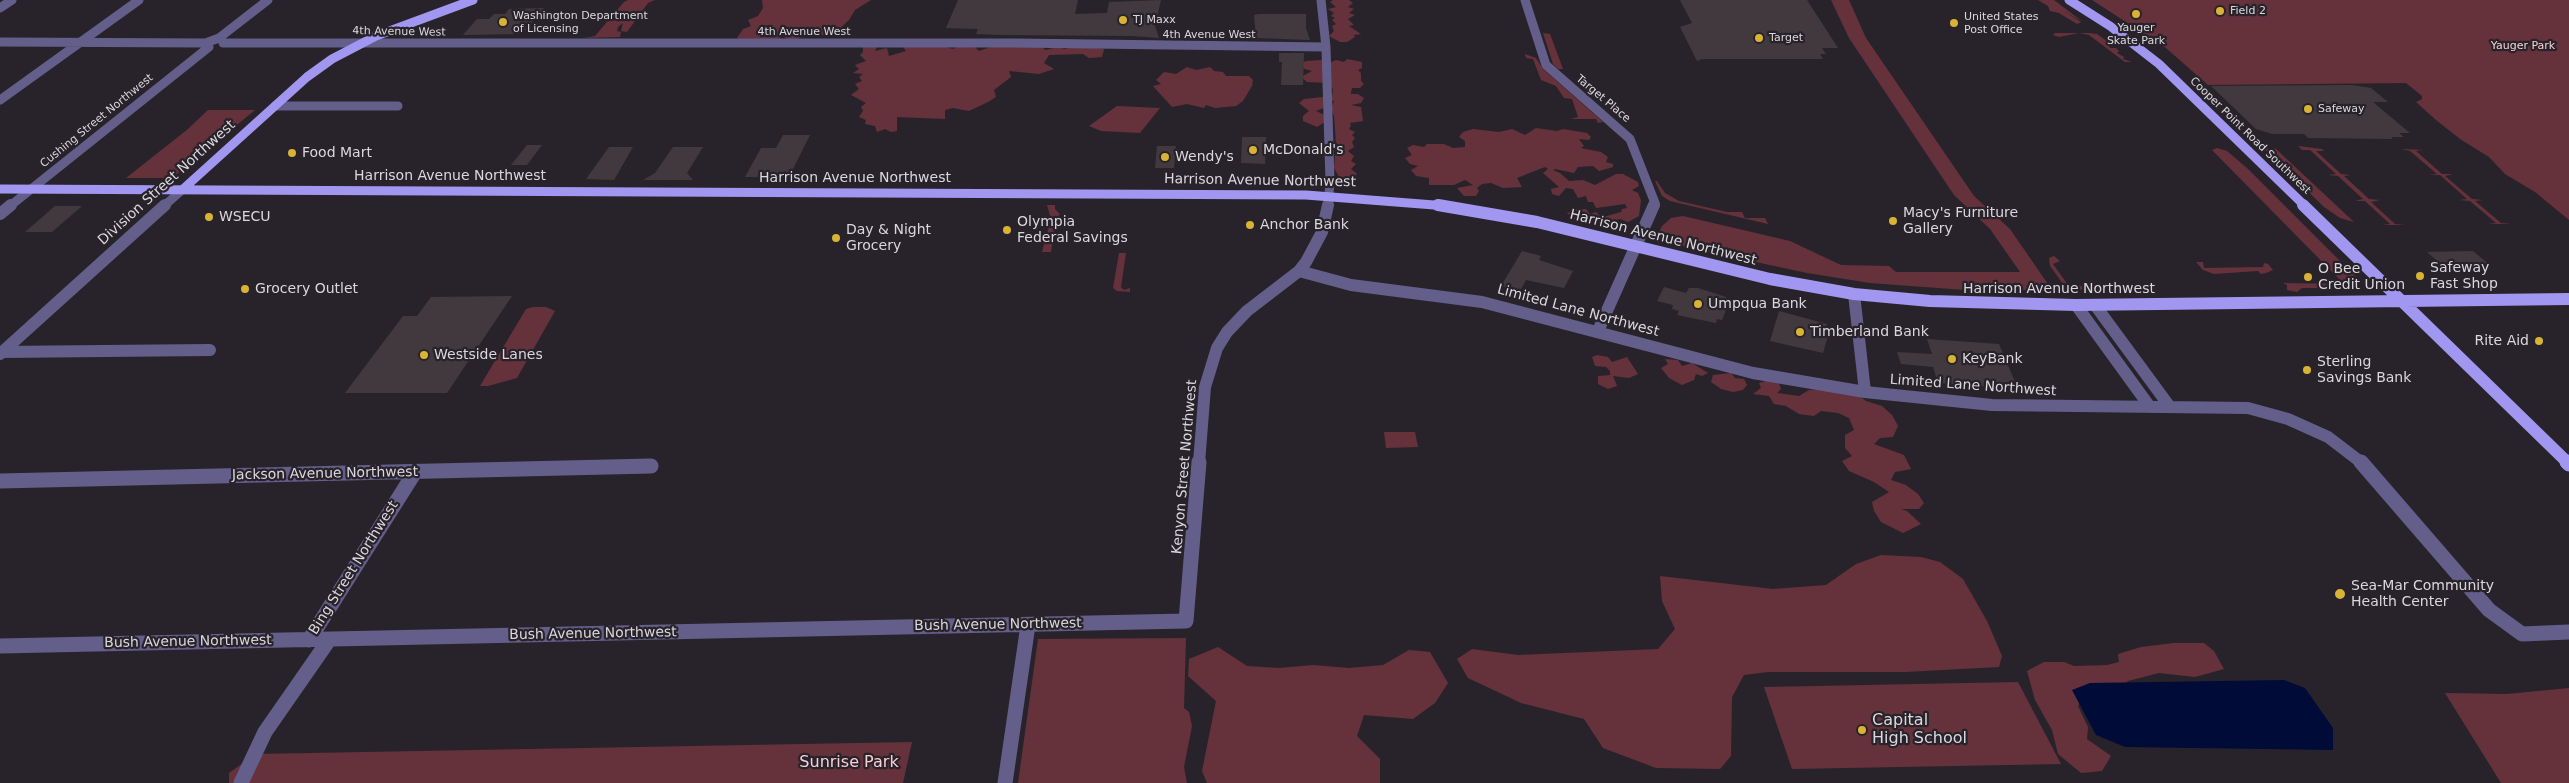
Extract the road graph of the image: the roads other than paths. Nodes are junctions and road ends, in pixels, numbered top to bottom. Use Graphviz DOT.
graph roads {
  1 [pos="12,0"];
  2 [pos="139,0"];
  3 [pos="268,0"];
  4 [pos="474,0"];
  5 [pos="1321,0"];
  6 [pos="1525,0"];
  7 [pos="2069,0"];
  8 [pos="0,8"];
  9 [pos="221,41"];
  10 [pos="0,42"];
  11 [pos="80,42"];
  12 [pos="281,43"];
  13 [pos="361,43"];
  14 [pos="207,45"];
  15 [pos="1326,47"];
  16 [pos="324,65"];
  17 [pos="0,100"];
  18 [pos="275,106"];
  19 [pos="398,106"];
  20 [pos="0,189"];
  21 [pos="31,189"];
  22 [pos="182,190"];
  23 [pos="1328,196"];
  24 [pos="0,214"];
  25 [pos="1636,247"];
  26 [pos="1299,271"];
  27 [pos="1854,294"];
  28 [pos="2569,299"];
  29 [pos="2404,302"];
  30 [pos="2076,305"];
  31 [pos="2095,305"];
  32 [pos="1598,331"];
  33 [pos="210,350"];
  34 [pos="1,353"];
  35 [pos="1865,392"];
  36 [pos="2150,407"];
  37 [pos="2170,407"];
  38 [pos="2569,464"];
  39 [pos="651,466"];
  40 [pos="415,472"];
  41 [pos="0,481"];
  42 [pos="1186,621"];
  43 [pos="1028,625"];
  44 [pos="2569,632"];
  45 [pos="309,640"];
  46 [pos="329,640"];
  47 [pos="0,646"];
  48 [pos="240,783"];
  49 [pos="1005,783"];
  1 -- 8 [label="street"];
  2 -- 11 [label="street"];
  3 -- 9 [label="street"];
  4 -- 13 [label="main road, Division Street Northwest"];
  5 -- 15 [label="street, Kenyon Street Northwest"];
  6 -- 25 [label="street, Target Place"];
  7 -- 29 [label="main road, Cooper Point Road Southwest"];
  9 -- 12 [label="street, 4th Avenue West"];
  9 -- 14 [label="street"];
  10 -- 11 [label="street"];
  11 -- 14 [label="street"];
  11 -- 17 [label="street"];
  12 -- 13 [label="street, 4th Avenue West"];
  12 -- 16 [label="street, 4th Avenue West"];
  13 -- 15 [label="street, 4th Avenue West"];
  13 -- 16 [label="main road, Division Street Northwest"];
  14 -- 21 [label="street, Cushing Street Northwest"];
  15 -- 23 [label="street, Kenyon Street Northwest"];
  16 -- 18 [label="main road, Division Street Northwest"];
  18 -- 19 [label="street"];
  18 -- 22 [label="main road, Division Street Northwest"];
  20 -- 21 [label="main road, Harrison Avenue Northwest"];
  21 -- 22 [label="main road, Harrison Avenue Northwest"];
  21 -- 24 [label="street, Cushing Street Northwest"];
  22 -- 23 [label="main road, Harrison Avenue Northwest"];
  22 -- 34 [label="street, Division Street Northwest"];
  23 -- 25 [label="main road, Harrison Avenue Northwest"];
  23 -- 26 [label="street, Kenyon Street Northwest"];
  25 -- 27 [label="main road, Harrison Avenue Northwest"];
  25 -- 32 [label="street, Target Place"];
  26 -- 32 [label="street, Limited Lane Northwest"];
  26 -- 42 [label="street, Kenyon Street Northwest"];
  27 -- 30 [label="main road, Harrison Avenue Northwest"];
  27 -- 35 [label="street"];
  28 -- 29 [label="main road, Harrison Avenue Northwest"];
  29 -- 31 [label="main road, Harrison Avenue Northwest"];
  29 -- 38 [label="main road, Cooper Point Road Southwest"];
  30 -- 31 [label="main road, Harrison Avenue Northwest"];
  30 -- 36 [label="street"];
  31 -- 37 [label="street"];
  32 -- 35 [label="street, Limited Lane Northwest"];
  33 -- 34 [label="street"];
  35 -- 36 [label="street, Limited Lane Northwest"];
  36 -- 37 [label="street, Limited Lane Northwest"];
  37 -- 44 [label="street, Limited Lane Northwest"];
  39 -- 40 [label="street, Jackson Avenue Northwest"];
  40 -- 41 [label="street, Jackson Avenue Northwest"];
  40 -- 45 [label="street, Bing Street Northwest"];
  42 -- 43 [label="street, Bush Avenue Northwest"];
  43 -- 46 [label="street, Bush Avenue Northwest"];
  43 -- 49 [label="street"];
  45 -- 46 [label="street, Bush Avenue Northwest"];
  45 -- 47 [label="street, Bush Avenue Northwest"];
  46 -- 48 [label="street, Bing Street Northwest"];
}
